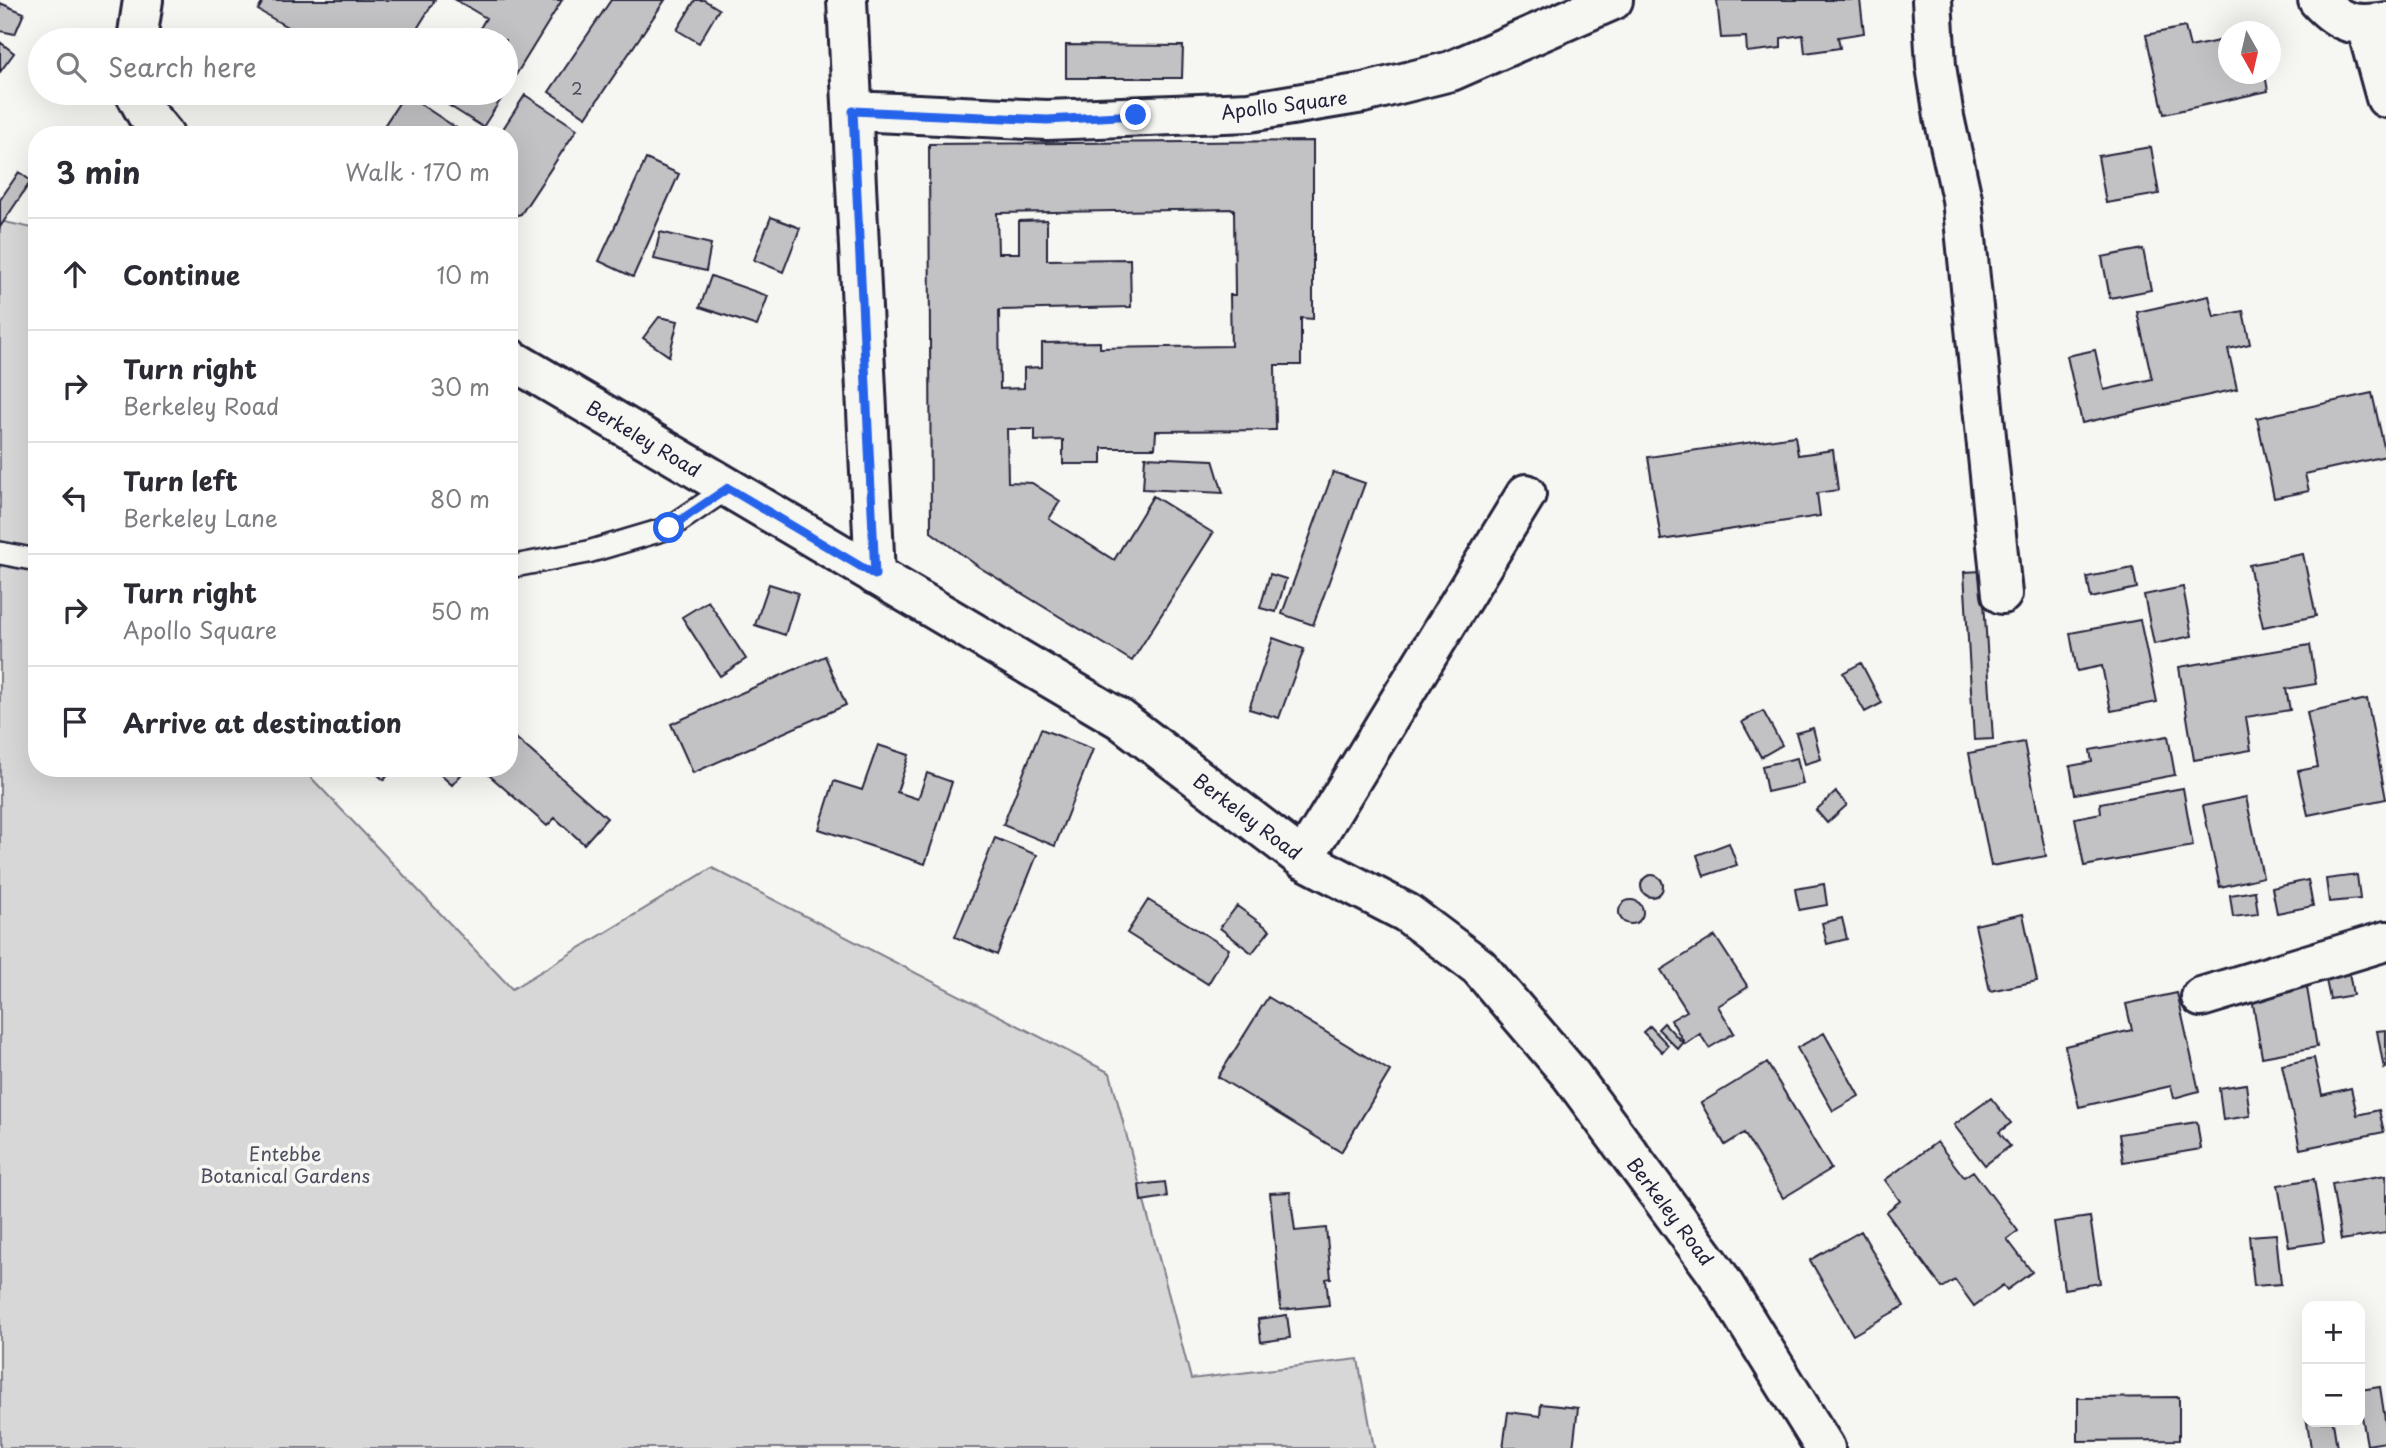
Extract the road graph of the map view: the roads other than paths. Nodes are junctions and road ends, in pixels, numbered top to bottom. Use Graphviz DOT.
graph roads {
  1 [pos="144,0"];
  2 [pos="847,0"];
  3 [pos="1613,0"];
  4 [pos="1932,0"];
  5 [pos="2318,0"];
  6 [pos="2376,24"];
  7 [pos="139,28"];
  8 [pos="2386,98"];
  9 [pos="142,105"];
  10 [pos="853,111"];
  11 [pos="157,126"];
  12 [pos="518,363"];
  13 [pos="728,488"];
  14 [pos="1526,494"];
  15 [pos="0,553"];
  16 [pos="28,558"];
  17 [pos="518,565"];
  18 [pos="875,575"];
  19 [pos="2003,594"];
  20 [pos="1303,859"];
  21 [pos="2386,940"];
  22 [pos="2201,997"];
  23 [pos="1825,1448"];
  1 -- 7 [label="street"];
  2 -- 10 [label="street"];
  3 -- 10 [label="street, Apollo Square"];
  4 -- 19 [label="street"];
  5 -- 6 [label="street"];
  6 -- 8 [label="street"];
  9 -- 11 [label="street"];
  10 -- 18 [label="street"];
  12 -- 13 [label="street, Berkeley Road"];
  13 -- 17 [label="lane"];
  13 -- 18 [label="street, Berkeley Road"];
  14 -- 20 [label="street"];
  15 -- 16 [label="lane"];
  18 -- 20 [label="street, Berkeley Road"];
  20 -- 23 [label="street, Berkeley Road"];
  21 -- 22 [label="street"];
}
